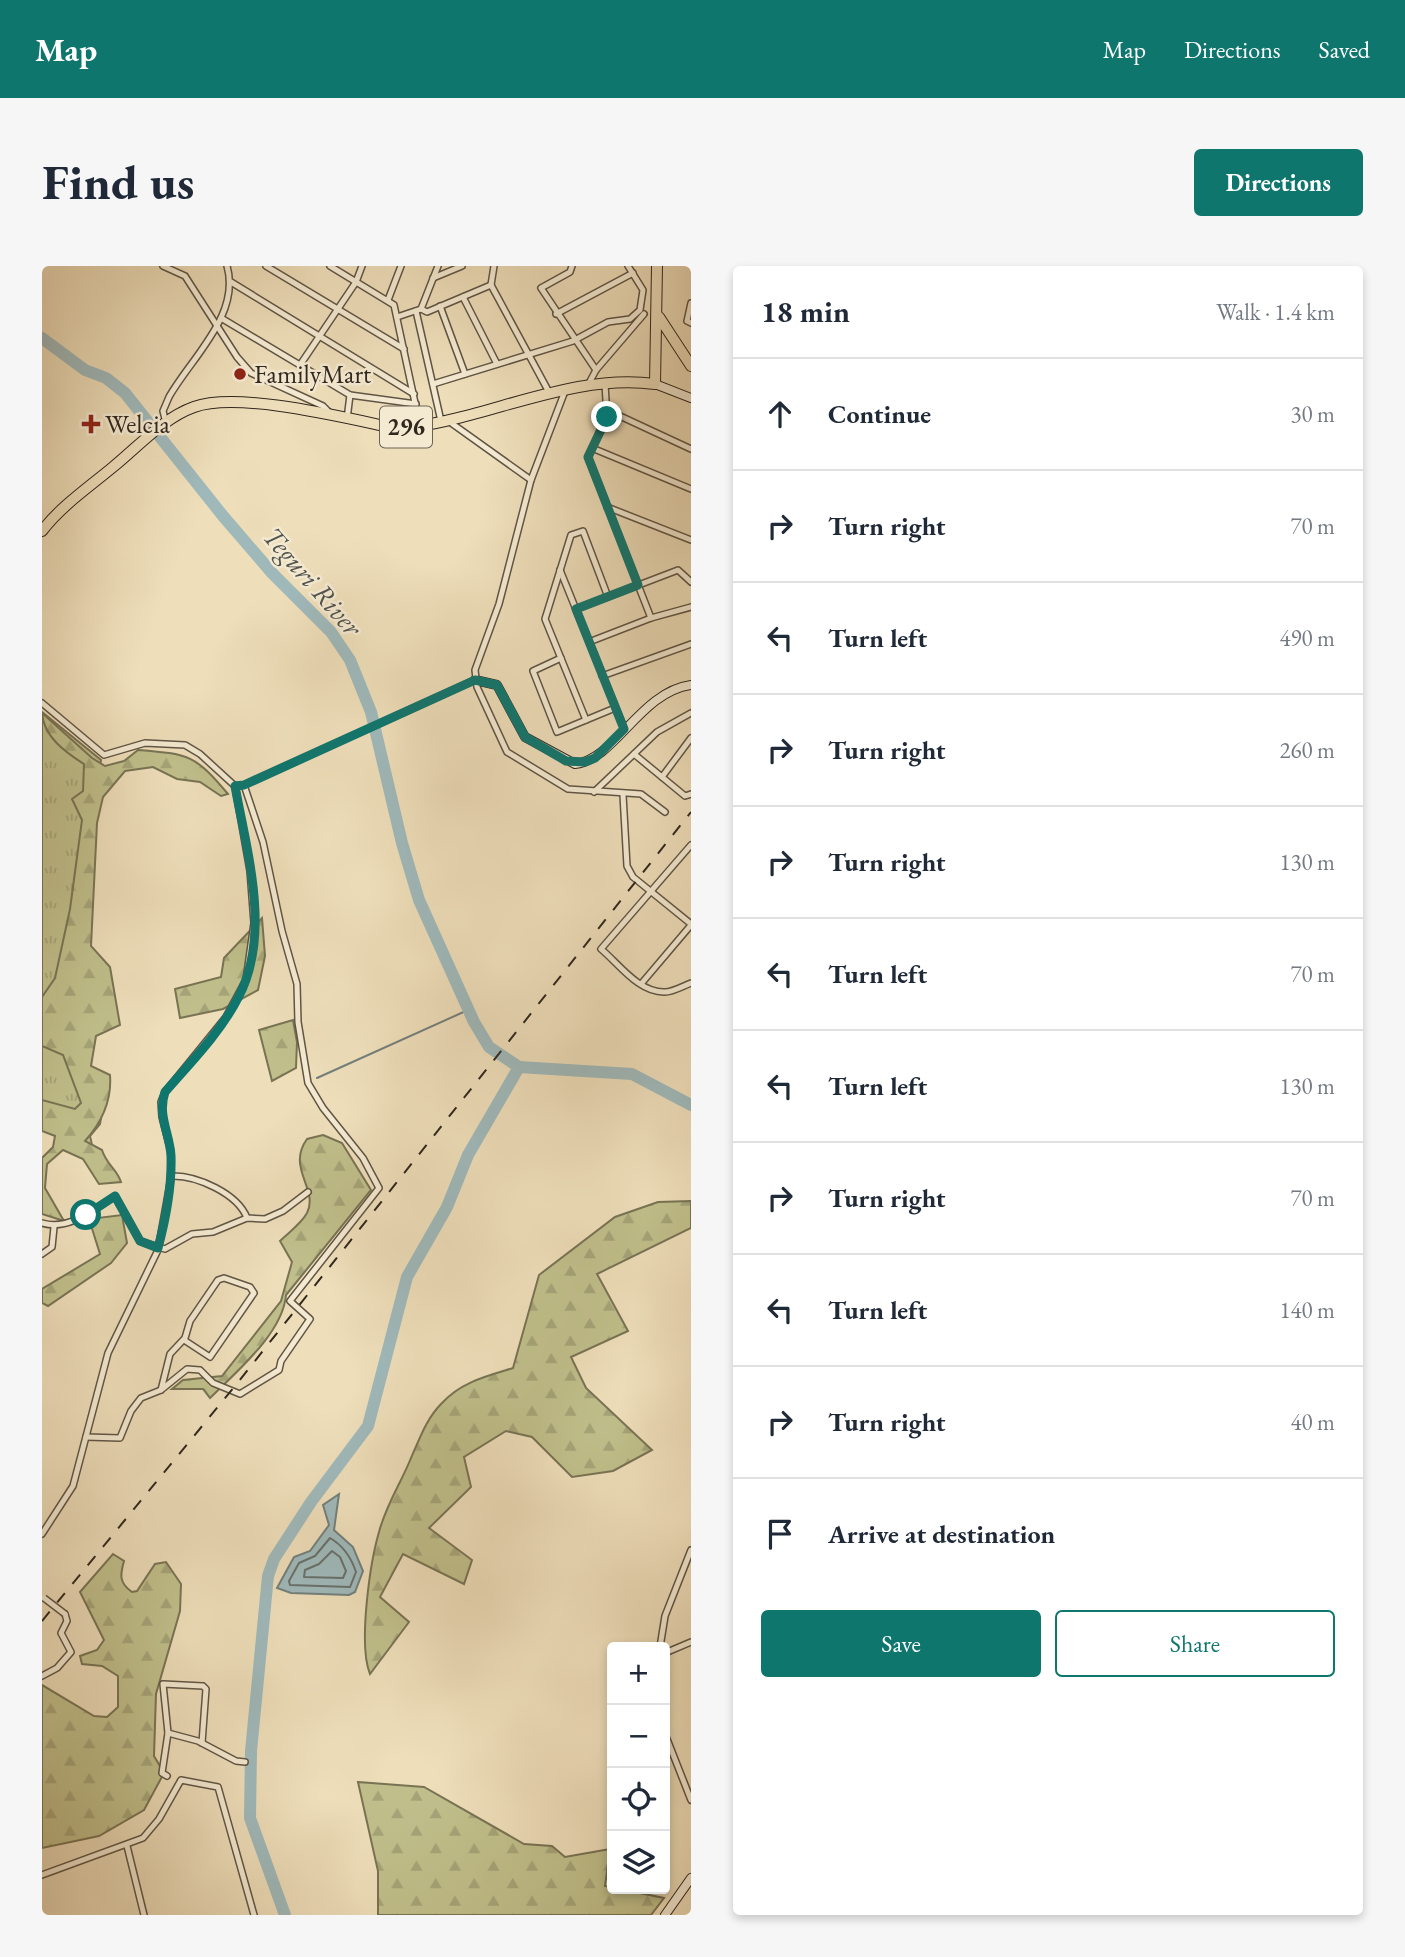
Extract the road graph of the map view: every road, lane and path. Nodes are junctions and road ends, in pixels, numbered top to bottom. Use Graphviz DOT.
graph roads {
  1 [pos="163,266"];
  2 [pos="266,266"];
  3 [pos="330,266"];
  4 [pos="362,266"];
  5 [pos="401,266"];
  6 [pos="438,266"];
  7 [pos="462,266"];
  8 [pos="494,266"];
  9 [pos="572,266"];
  10 [pos="628,266"];
  11 [pos="657,266"];
  12 [pos="230,267"];
  13 [pos="633,273"];
  14 [pos="433,278"];
  15 [pos="230,282"];
  16 [pos="356,282"];
  17 [pos="491,285"];
  18 [pos="463,297"];
  19 [pos="388,300"];
  20 [pos="691,303"];
  21 [pos="440,306"];
  22 [pos="338,309"];
  23 [pos="419,310"];
  24 [pos="642,312"];
  25 [pos="556,314"];
  26 [pos="397,317"];
  27 [pos="222,318"];
  28 [pos="658,318"];
  29 [pos="691,323"];
  30 [pos="216,326"];
  31 [pos="319,336"];
  32 [pos="573,341"];
  33 [pos="404,349"];
  34 [pos="528,355"];
  35 [pos="497,364"];
  36 [pos="300,365"];
  37 [pos="691,366"];
  38 [pos="596,370"];
  39 [pos="465,374"];
  40 [pos="433,384"];
  41 [pos="605,384"];
  42 [pos="656,384"];
  43 [pos="587,387"];
  44 [pos="565,391"];
  45 [pos="414,394"];
  46 [pos="550,394"];
  47 [pos="350,395"];
  48 [pos="691,396"];
  49 [pos="416,404"];
  50 [pos="607,410"];
  51 [pos="333,416"];
  52 [pos="347,419"];
  53 [pos="444,421"];
  54 [pos="163,425"];
  55 [pos="420,426"];
  56 [pos="592,448"];
  57 [pos="691,449"];
  58 [pos="531,480"];
  59 [pos="691,489"];
  60 [pos="607,508"];
  61 [pos="42,531"];
  62 [pos="691,539"];
  63 [pos="560,570"];
  64 [pos="691,582"];
  65 [pos="638,585"];
  66 [pos="608,597"];
  67 [pos="691,607"];
  68 [pos="576,609"];
  69 [pos="651,618"];
  70 [pos="589,642"];
  71 [pos="691,644"];
  72 [pos="561,659"];
  73 [pos="603,676"];
  74 [pos="475,680"];
  75 [pos="691,685"];
  76 [pos="42,703"];
  77 [pos="615,708"];
  78 [pos="691,713"];
  79 [pos="586,720"];
  80 [pos="624,729"];
  81 [pos="691,738"];
  82 [pos="634,754"];
  83 [pos="662,777"];
  84 [pos="244,785"];
  85 [pos="235,786"];
  86 [pos="594,792"];
  87 [pos="691,794"];
  88 [pos="623,795"];
  89 [pos="665,812"];
  90 [pos="691,845"];
  91 [pos="651,892"];
  92 [pos="691,924"];
  93 [pos="691,983"];
  94 [pos="641,984"];
  95 [pos="171,1176"];
  96 [pos="307,1192"];
  97 [pos="247,1218"];
  98 [pos="42,1223"];
  99 [pos="54,1227"];
  100 [pos="158,1248"];
  101 [pos="42,1254"];
  102 [pos="184,1340"];
  103 [pos="161,1390"];
  104 [pos="86,1437"];
  105 [pos="42,1516"];
  106 [pos="51,1522"];
  107 [pos="42,1534"];
  108 [pos="691,1550"];
  109 [pos="43,1595"];
  110 [pos="661,1642"];
  111 [pos="691,1642"];
  112 [pos="670,1651"];
  113 [pos="42,1676"];
  114 [pos="169,1733"];
  115 [pos="202,1743"];
  116 [pos="670,1747"];
  117 [pos="245,1762"];
  118 [pos="167,1776"];
  119 [pos="691,1800"];
  120 [pos="127,1846"];
  121 [pos="42,1875"];
  122 [pos="691,1878"];
  123 [pos="144,1915"];
  124 [pos="254,1915"];
  125 [pos="665,1915"];
  1 -- 30 [label="street"];
  2 -- 22 [label="street"];
  3 -- 16 [label="street"];
  4 -- 16 [label="street"];
  5 -- 19 [label="street"];
  6 -- 14 [label="street"];
  7 -- 14 [label="street"];
  8 -- 17 [label="street"];
  9 -- 25 [label="street"];
  10 -- 13 [label="street"];
  11 -- 28 [label="highway"];
  12 -- 15 [label="street"];
  13 -- 24 [label="street"];
  13 -- 25 [label="street"];
  14 -- 23 [label="street"];
  15 -- 27 [label="street"];
  15 -- 31 [label="street"];
  16 -- 19 [label="street"];
  16 -- 22 [label="street"];
  17 -- 18 [label="street"];
  17 -- 34 [label="street"];
  18 -- 21 [label="street"];
  18 -- 35 [label="street"];
  19 -- 26 [label="street"];
  20 -- 29 [label="street"];
  21 -- 23 [label="street"];
  21 -- 39 [label="street"];
  22 -- 31 [label="street"];
  22 -- 33 [label="street"];
  23 -- 26 [label="street"];
  23 -- 40 [label="street"];
  24 -- 28 [label="street"];
  24 -- 32 [label="street"];
  24 -- 38 [label="street"];
  25 -- 32 [label="street"];
  26 -- 33 [label="street"];
  27 -- 30 [label="street"];
  27 -- 36 [label="street"];
  28 -- 37 [label="highway"];
  28 -- 42 [label="highway"];
  30 -- 51 [label="street"];
  30 -- 54 [label="street"];
  31 -- 36 [label="street"];
  31 -- 45 [label="street"];
  32 -- 34 [label="street"];
  32 -- 38 [label="street"];
  33 -- 45 [label="street"];
  34 -- 35 [label="street"];
  34 -- 46 [label="street"];
  35 -- 39 [label="street"];
  36 -- 47 [label="street"];
  38 -- 43 [label="street"];
  39 -- 40 [label="street"];
  40 -- 53 [label="street"];
  41 -- 42 [label="highway, 296"];
  41 -- 43 [label="highway, 296"];
  41 -- 50 [label="street"];
  42 -- 48 [label="street"];
  43 -- 44 [label="highway, 296"];
  44 -- 46 [label="highway, 296"];
  44 -- 58 [label="street"];
  45 -- 49 [label="street"];
  46 -- 53 [label="highway, 296"];
  47 -- 49 [label="street"];
  47 -- 52 [label="street"];
  49 -- 55 [label="street"];
  50 -- 56 [label="street"];
  50 -- 57 [label="street"];
  51 -- 52 [label="highway, 296"];
  51 -- 54 [label="highway, 296"];
  52 -- 55 [label="highway, 296"];
  53 -- 55 [label="highway, 296"];
  53 -- 58 [label="street"];
  54 -- 61 [label="highway, 296"];
  56 -- 59 [label="street"];
  56 -- 60 [label="street"];
  58 -- 74 [label="street"];
  60 -- 62 [label="street"];
  60 -- 65 [label="street"];
  63 -- 66 [label="street"];
  63 -- 68 [label="street"];
  63 -- 72 [label="street"];
  64 -- 65 [label="street"];
  65 -- 66 [label="street"];
  65 -- 69 [label="street"];
  66 -- 68 [label="street"];
  67 -- 69 [label="street"];
  68 -- 70 [label="street"];
  69 -- 70 [label="street"];
  70 -- 73 [label="street"];
  71 -- 73 [label="street"];
  72 -- 79 [label="street"];
  72 -- 79 [label="street"];
  73 -- 77 [label="street"];
  74 -- 80 [label="street"];
  74 -- 84 [label="street"];
  74 -- 86 [label="street"];
  75 -- 80 [label="street"];
  76 -- 85 [label="street"];
  77 -- 79 [label="street"];
  77 -- 80 [label="street"];
  78 -- 82 [label="street"];
  81 -- 83 [label="street"];
  82 -- 83 [label="street"];
  82 -- 86 [label="street"];
  83 -- 87 [label="street"];
  84 -- 85 [label="street"];
  84 -- 103 [label="street"];
  85 -- 95 [label="street"];
  86 -- 88 [label="street"];
  88 -- 89 [label="street"];
  88 -- 91 [label="street"];
  90 -- 91 [label="street"];
  91 -- 92 [label="street"];
  91 -- 94 [label="street"];
  92 -- 94 [label="street"];
  93 -- 94 [label="street"];
  95 -- 97 [label="street"];
  95 -- 100 [label="street"];
  96 -- 97 [label="street"];
  97 -- 100 [label="street"];
  98 -- 99 [label="street"];
  99 -- 100 [label="street"];
  99 -- 101 [label="street"];
  100 -- 104 [label="street"];
  102 -- 102 [label="street"];
  102 -- 103 [label="street"];
  103 -- 104 [label="street"];
  104 -- 106 [label="street"];
  105 -- 106 [label="street"];
  106 -- 107 [label="street"];
  108 -- 110 [label="street"];
  109 -- 113 [label="street, bridge"];
  111 -- 112 [label="street"];
  114 -- 115 [label="street"];
  114 -- 115 [label="street"];
  114 -- 118 [label="street"];
  115 -- 117 [label="street"];
  116 -- 119 [label="street"];
  120 -- 121 [label="street"];
  120 -- 123 [label="street"];
  120 -- 124 [label="street"];
  122 -- 125 [label="street"];
}
